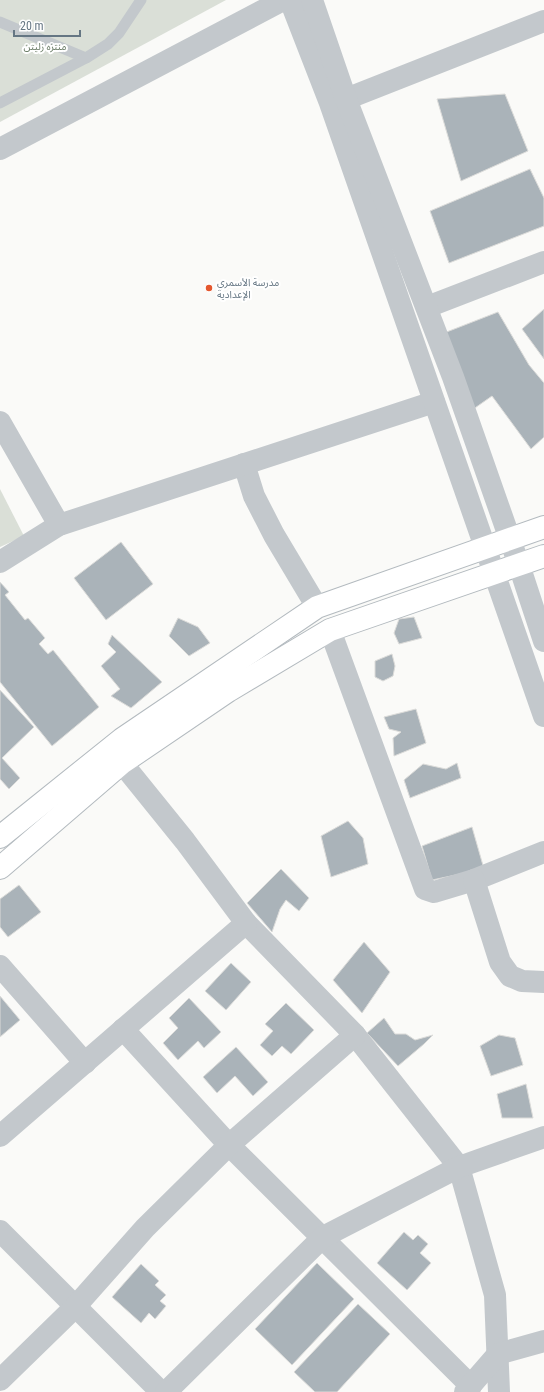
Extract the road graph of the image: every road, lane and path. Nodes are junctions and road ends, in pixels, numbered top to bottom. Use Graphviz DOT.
graph roads {
  1 [pos="141,0"];
  2 [pos="283,0"];
  3 [pos="290,0"];
  4 [pos="312,0"];
  5 [pos="544,21"];
  6 [pos="0,22"];
  7 [pos="86,58"];
  8 [pos="346,99"];
  9 [pos="0,103"];
  10 [pos="0,149"];
  11 [pos="544,262"];
  12 [pos="427,307"];
  13 [pos="434,402"];
  14 [pos="0,422"];
  15 [pos="244,464"];
  16 [pos="59,525"];
  17 [pos="544,527"];
  18 [pos="510,539"];
  19 [pos="485,548"];
  20 [pos="544,556"];
  21 [pos="0,562"];
  22 [pos="519,565"];
  23 [pos="495,574"];
  24 [pos="317,607"];
  25 [pos="330,630"];
  26 [pos="544,641"];
  27 [pos="544,716"];
  28 [pos="122,763"];
  29 [pos="0,837"];
  30 [pos="544,852"];
  31 [pos="0,868"];
  32 [pos="474,880"];
  33 [pos="246,923"];
  34 [pos="0,966"];
  35 [pos="544,982"];
  36 [pos="123,1030"];
  37 [pos="354,1035"];
  38 [pos="85,1063"];
  39 [pos="0,1136"];
  40 [pos="544,1137"];
  41 [pos="229,1145"];
  42 [pos="460,1167"];
  43 [pos="0,1230"];
  44 [pos="323,1237"];
  45 [pos="75,1307"];
  46 [pos="544,1341"];
  47 [pos="498,1354"];
  48 [pos="0,1380"];
  49 [pos="468,1389"];
  50 [pos="161,1392"];
  51 [pos="166,1392"];
  52 [pos="499,1392"];
  1 -- 7 [label="lane"];
  2 -- 10 [label="street"];
  3 -- 13 [label="street"];
  4 -- 8 [label="street"];
  5 -- 8 [label="street"];
  6 -- 7 [label="lane"];
  7 -- 9 [label="lane"];
  8 -- 12 [label="street"];
  11 -- 12 [label="street"];
  12 -- 18 [label="street"];
  13 -- 15 [label="street"];
  13 -- 19 [label="street"];
  14 -- 16 [label="street"];
  15 -- 16 [label="street"];
  15 -- 24 [label="street"];
  16 -- 21 [label="street"];
  17 -- 18 [label="main road"];
  18 -- 19 [label="main road"];
  18 -- 22 [label="street"];
  19 -- 23 [label="street"];
  19 -- 24 [label="main road"];
  20 -- 22 [label="main road"];
  22 -- 23 [label="main road"];
  22 -- 26 [label="street"];
  23 -- 25 [label="main road"];
  23 -- 27 [label="street"];
  24 -- 29 [label="main road"];
  25 -- 28 [label="main road"];
  25 -- 32 [label="street"];
  28 -- 31 [label="main road"];
  28 -- 33 [label="street"];
  30 -- 32 [label="street"];
  32 -- 35 [label="street"];
  33 -- 36 [label="street"];
  33 -- 37 [label="street"];
  34 -- 38 [label="street"];
  36 -- 38 [label="street"];
  36 -- 41 [label="street"];
  37 -- 41 [label="street"];
  37 -- 42 [label="street"];
  38 -- 39 [label="street"];
  40 -- 42 [label="street"];
  41 -- 44 [label="street"];
  41 -- 45 [label="street"];
  42 -- 44 [label="street"];
  42 -- 47 [label="street"];
  43 -- 45 [label="street"];
  44 -- 49 [label="street"];
  44 -- 51 [label="street"];
  45 -- 48 [label="street"];
  45 -- 50 [label="street"];
  46 -- 47 [label="street"];
  47 -- 49 [label="street"];
  47 -- 52 [label="street"];
}
